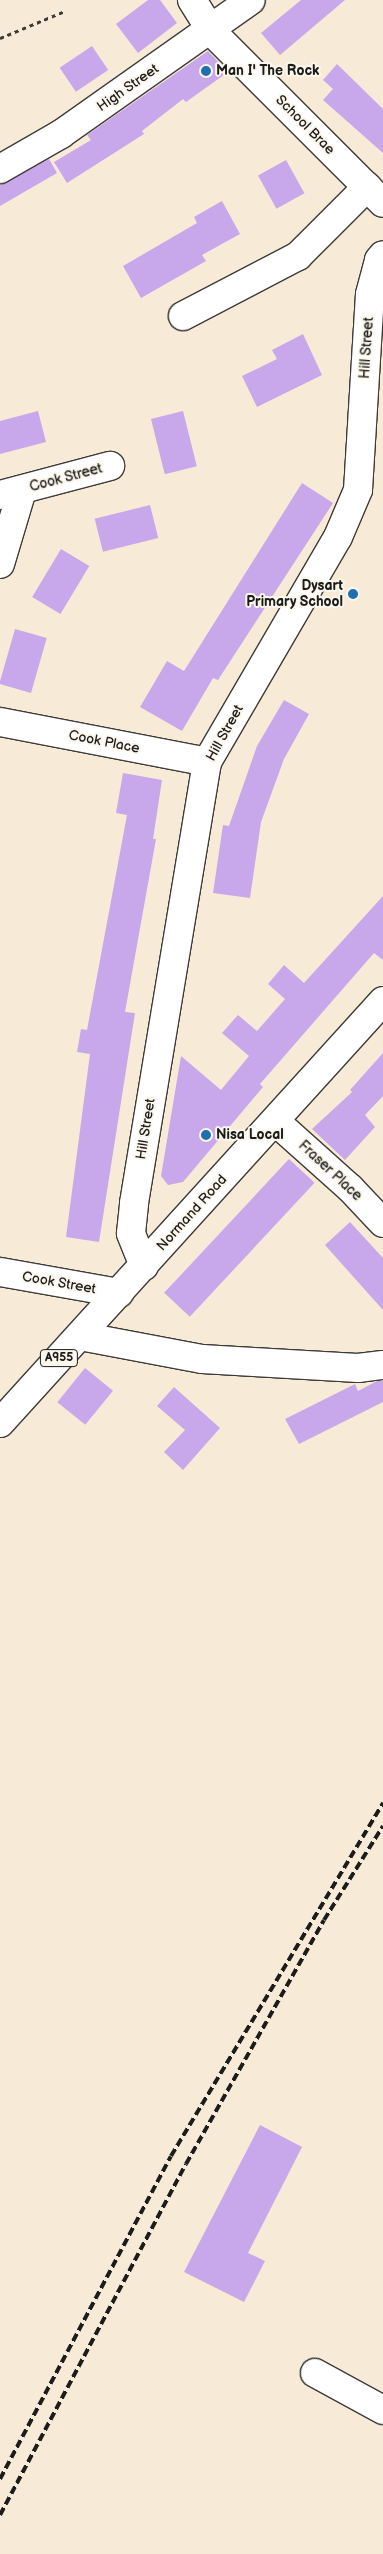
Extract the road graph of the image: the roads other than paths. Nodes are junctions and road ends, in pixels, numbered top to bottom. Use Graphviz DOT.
graph roads {
  1 [pos="192,0"];
  2 [pos="251,0"];
  3 [pos="211,31"];
  4 [pos="0,169"];
  5 [pos="375,195"];
  6 [pos="383,255"];
  7 [pos="183,316"];
  8 [pos="110,466"];
  9 [pos="11,493"];
  10 [pos="0,564"];
  11 [pos="0,722"];
  12 [pos="207,762"];
  13 [pos="383,1001"];
  14 [pos="275,1121"];
  15 [pos="383,1223"];
  16 [pos="144,1266"];
  17 [pos="0,1272"];
  18 [pos="118,1293"];
  19 [pos="80,1336"];
  20 [pos="383,1365"];
  21 [pos="0,1423"];
  22 [pos="315,2374"];
  23 [pos="383,2410"];
  1 -- 3 [label="street, School Brae"];
  2 -- 3 [label="street, High Street"];
  3 -- 4 [label="street, High Street"];
  3 -- 5 [label="street, School Brae"];
  5 -- 7 [label="street"];
  6 -- 12 [label="street, Hill Street"];
  8 -- 9 [label="street, Cook Street"];
  9 -- 10 [label="street, Cook Street"];
  11 -- 12 [label="street, Cook Place"];
  12 -- 16 [label="street, Hill Street"];
  13 -- 14 [label="street, Normand Road / A955"];
  14 -- 15 [label="street, Fraser Place"];
  14 -- 16 [label="street, Normand Road / A955"];
  16 -- 18 [label="street, Normand Road / A955"];
  17 -- 18 [label="street, Cook Street"];
  18 -- 19 [label="street, Normand Road / A955"];
  19 -- 20 [label="street"];
  19 -- 21 [label="street, Normand Road / A955"];
  22 -- 23 [label="street"];
}
